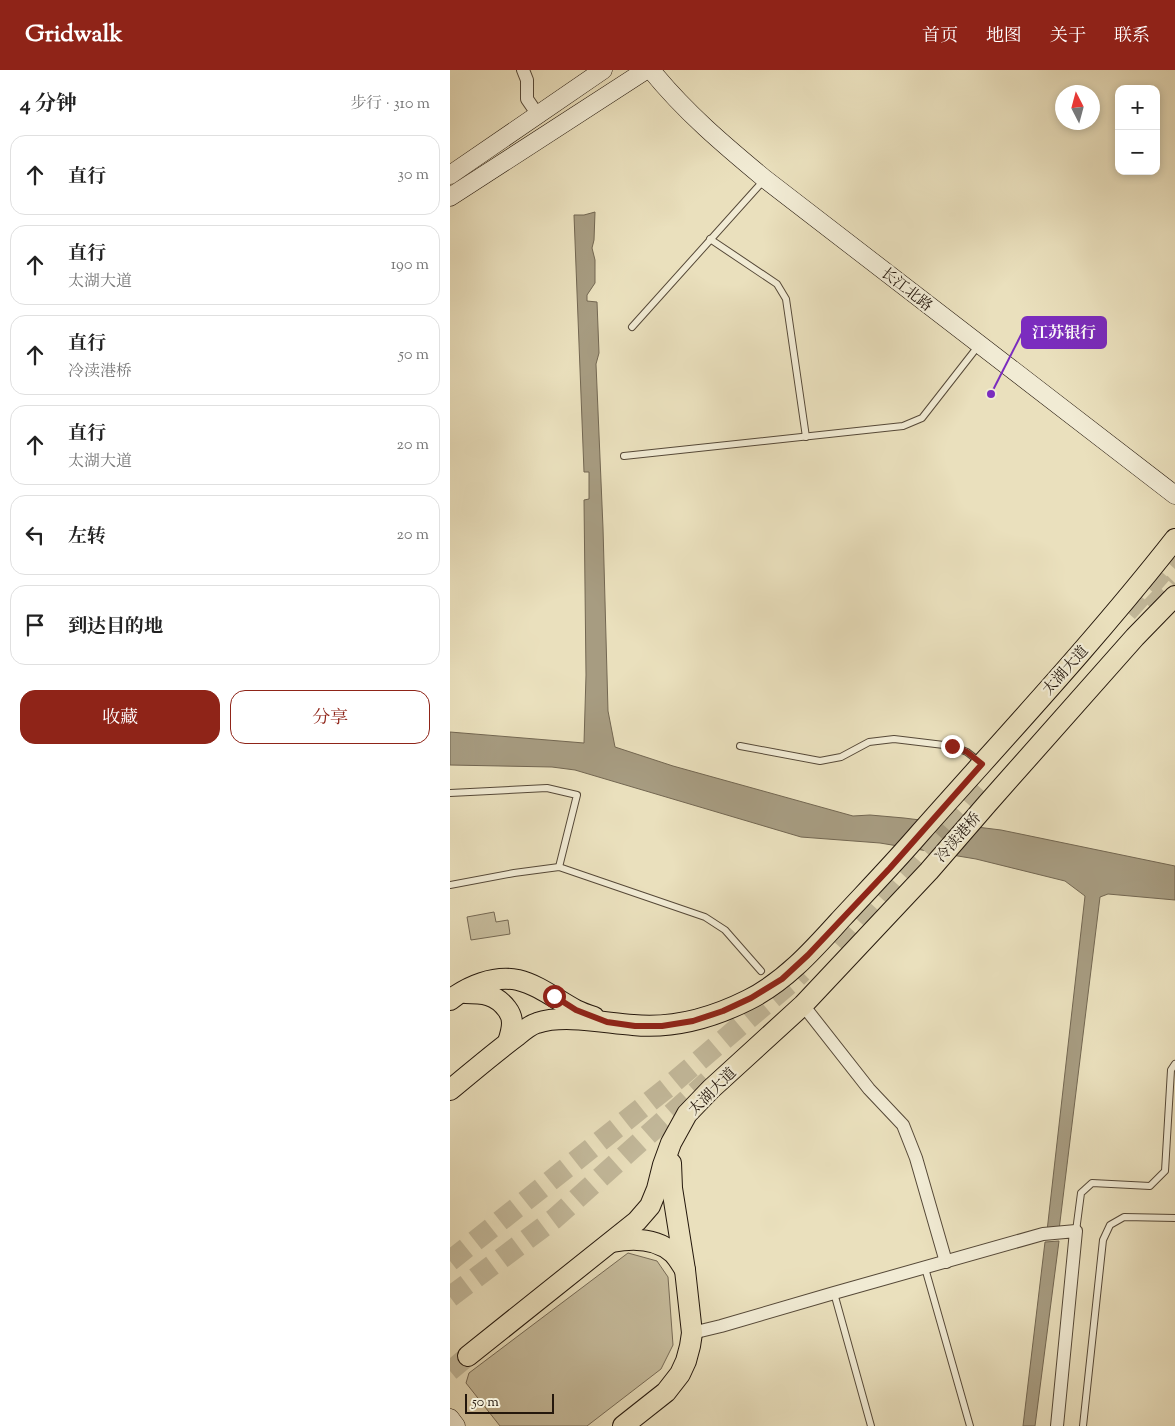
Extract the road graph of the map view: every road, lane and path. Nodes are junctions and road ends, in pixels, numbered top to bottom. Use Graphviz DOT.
graph roads {
  1 [pos="523,70"];
  2 [pos="603,70"];
  3 [pos="646,70"];
  4 [pos="651,70"];
  5 [pos="538,114"];
  6 [pos="450,175"];
  7 [pos="765,179"];
  8 [pos="450,197"];
  9 [pos="710,239"];
  10 [pos="632,327"];
  11 [pos="980,344"];
  12 [pos="806,437"];
  13 [pos="624,456"];
  14 [pos="1175,495"];
  15 [pos="1175,539"];
  16 [pos="1175,596"];
  17 [pos="1111,618"];
  18 [pos="1134,637"];
  19 [pos="740,746"];
  20 [pos="982,764"];
  21 [pos="450,793"];
  22 [pos="952,797"];
  23 [pos="987,804"];
  24 [pos="559,867"];
  25 [pos="929,871"];
  26 [pos="450,885"];
  27 [pos="761,972"];
  28 [pos="454,997"];
  29 [pos="803,1005"];
  30 [pos="607,1022"];
  31 [pos="508,1042"];
  32 [pos="1175,1064"];
  33 [pos="450,1090"];
  34 [pos="671,1143"];
  35 [pos="1175,1218"];
  36 [pos="1076,1231"];
  37 [pos="612,1242"];
  38 [pos="946,1262"];
  39 [pos="925,1268"];
  40 [pos="685,1270"];
  41 [pos="834,1293"];
  42 [pos="692,1333"];
  43 [pos="468,1356"];
  44 [pos="450,1418"];
  45 [pos="456,1426"];
  46 [pos="623,1426"];
  47 [pos="870,1426"];
  48 [pos="970,1426"];
  49 [pos="1057,1426"];
  50 [pos="1083,1426"];
  1 -- 5 [label="street"];
  2 -- 5 [label="main road"];
  3 -- 8 [label="main road"];
  4 -- 7 [label="main road, 长江北路"];
  5 -- 6 [label="main road"];
  7 -- 9 [label="lane"];
  7 -- 11 [label="main road, 长江北路"];
  9 -- 10 [label="lane"];
  9 -- 12 [label="lane"];
  11 -- 12 [label="lane"];
  11 -- 14 [label="main road, 长江北路"];
  12 -- 13 [label="lane"];
  15 -- 17 [label="main road, 太湖大道"];
  16 -- 18 [label="main road, 太湖大道"];
  17 -- 18 [label="main road"];
  17 -- 20 [label="main road, 太湖大道"];
  18 -- 23 [label="main road, 太湖大道"];
  19 -- 20 [label="lane"];
  20 -- 22 [label="main road, 太湖大道"];
  21 -- 24 [label="lane"];
  22 -- 30 [label="main road, 冷渎港桥"];
  23 -- 25 [label="main road, 冷渎港桥"];
  24 -- 26 [label="lane"];
  24 -- 27 [label="lane"];
  25 -- 29 [label="main road, 太湖大道"];
  28 -- 30 [label="main road"];
  28 -- 31 [label="main road"];
  29 -- 34 [label="main road, 太湖大道"];
  29 -- 38 [label="street"];
  30 -- 31 [label="main road"];
  31 -- 33 [label="main road"];
  32 -- 36 [label="lane"];
  34 -- 37 [label="main road, 太湖大道"];
  34 -- 40 [label="main road"];
  35 -- 50 [label="lane"];
  36 -- 38 [label="street"];
  36 -- 49 [label="street"];
  37 -- 40 [label="main road"];
  37 -- 43 [label="main road, 太湖大道"];
  38 -- 39 [label="street"];
  39 -- 41 [label="street"];
  39 -- 48 [label="lane"];
  40 -- 42 [label="main road"];
  41 -- 42 [label="street"];
  41 -- 47 [label="lane"];
  42 -- 46 [label="main road"];
  44 -- 45 [label="main road"];
}
